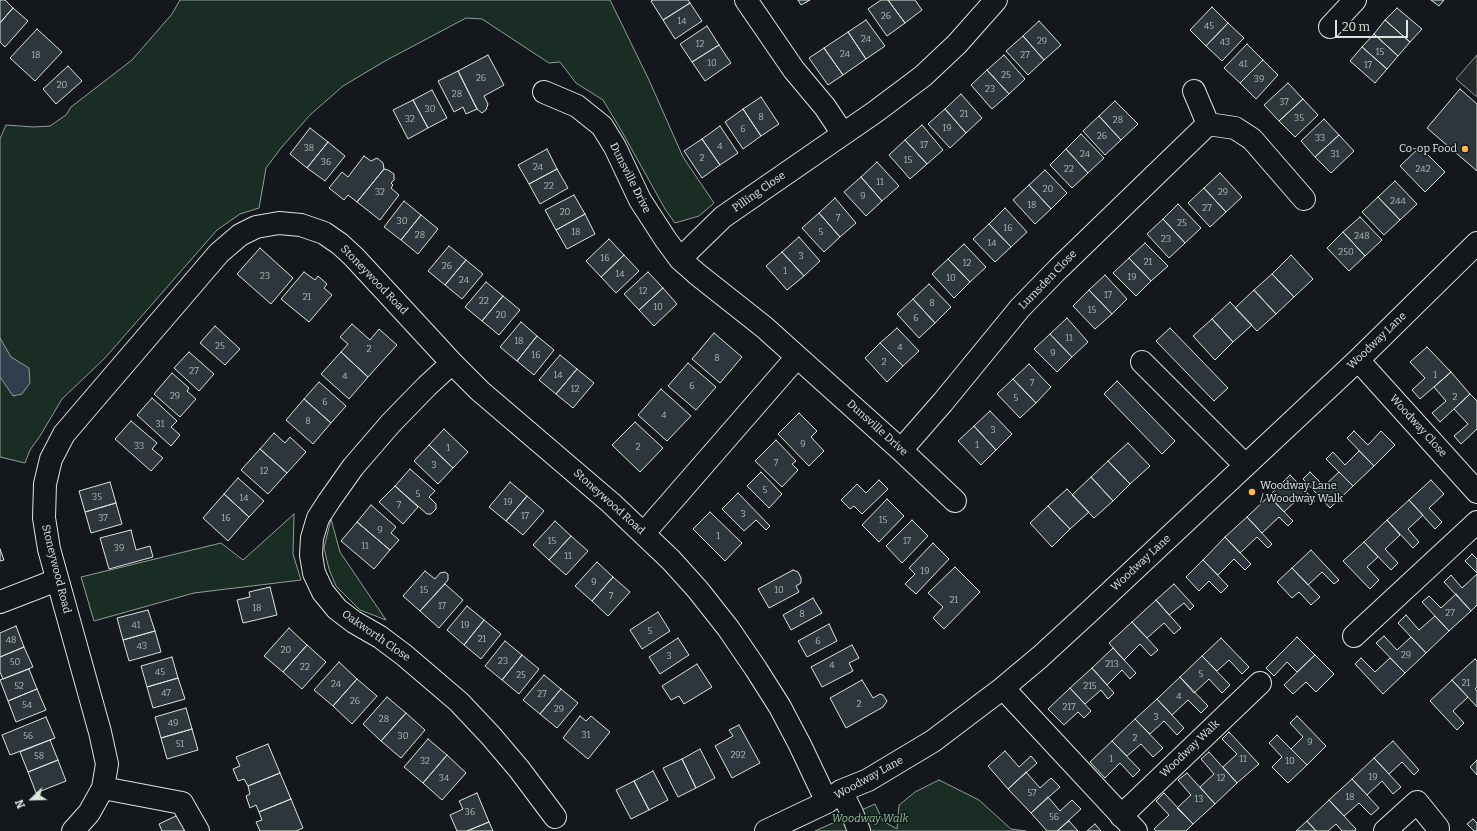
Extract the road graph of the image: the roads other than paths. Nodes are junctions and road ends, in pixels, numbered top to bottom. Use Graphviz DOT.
graph roads {
  1 [pos="746,0"];
  2 [pos="996,0"];
  3 [pos="1355,0"];
  4 [pos="1330,27"];
  5 [pos="1194,91"];
  6 [pos="544,92"];
  7 [pos="1208,124"];
  8 [pos="844,134"];
  9 [pos="1304,199"];
  10 [pos="1477,242"];
  11 [pos="680,259"];
  12 [pos="797,357"];
  13 [pos="1358,360"];
  14 [pos="1142,362"];
  15 [pos="452,363"];
  16 [pos="901,450"];
  17 [pos="1245,466"];
  18 [pos="1477,492"];
  19 [pos="956,501"];
  20 [pos="1477,522"];
  21 [pos="644,533"];
  22 [pos="58,580"];
  23 [pos="0,602"];
  24 [pos="1354,636"];
  25 [pos="1260,683"];
  26 [pos="1002,688"];
  27 [pos="103,788"];
  28 [pos="834,797"];
  29 [pos="555,816"];
  30 [pos="1121,816"];
  31 [pos="1438,828"];
  32 [pos="73,831"];
  33 [pos="198,831"];
  34 [pos="766,831"];
  35 [pos="859,831"];
  36 [pos="1136,831"];
  37 [pos="1385,831"];
  1 -- 8 [label="street"];
  2 -- 8 [label="street, Pilling Close"];
  3 -- 4 [label="street"];
  5 -- 7 [label="street"];
  6 -- 11 [label="street, Dunsville Drive"];
  7 -- 9 [label="street"];
  7 -- 16 [label="street, Lumsden Close"];
  8 -- 11 [label="street, Pilling Close"];
  10 -- 13 [label="street, Woodway Lane"];
  11 -- 12 [label="street, Dunsville Drive"];
  12 -- 16 [label="street, Dunsville Drive"];
  12 -- 21 [label="street"];
  13 -- 17 [label="street, Woodway Lane"];
  13 -- 18 [label="street, Woodway Close"];
  14 -- 17 [label="street"];
  15 -- 21 [label="street, Stoneywood Road"];
  15 -- 22 [label="street, Stoneywood Road"];
  15 -- 29 [label="street, Oakworth Close"];
  16 -- 19 [label="street, Dunsville Drive"];
  17 -- 26 [label="street, Woodway Lane"];
  20 -- 24 [label="street"];
  21 -- 28 [label="street, Stoneywood Road"];
  22 -- 23 [label="street"];
  22 -- 27 [label="street, Stoneywood Road"];
  25 -- 30 [label="street, Woodway Walk"];
  26 -- 28 [label="street, Woodway Lane"];
  26 -- 30 [label="street"];
  27 -- 32 [label="street, Stoneywood Road"];
  27 -- 33 [label="street"];
  28 -- 34 [label="street, Woodway Lane"];
  28 -- 35 [label="street, Stoneywood Road"];
  30 -- 36 [label="street"];
  31 -- 37 [label="street"];
}
